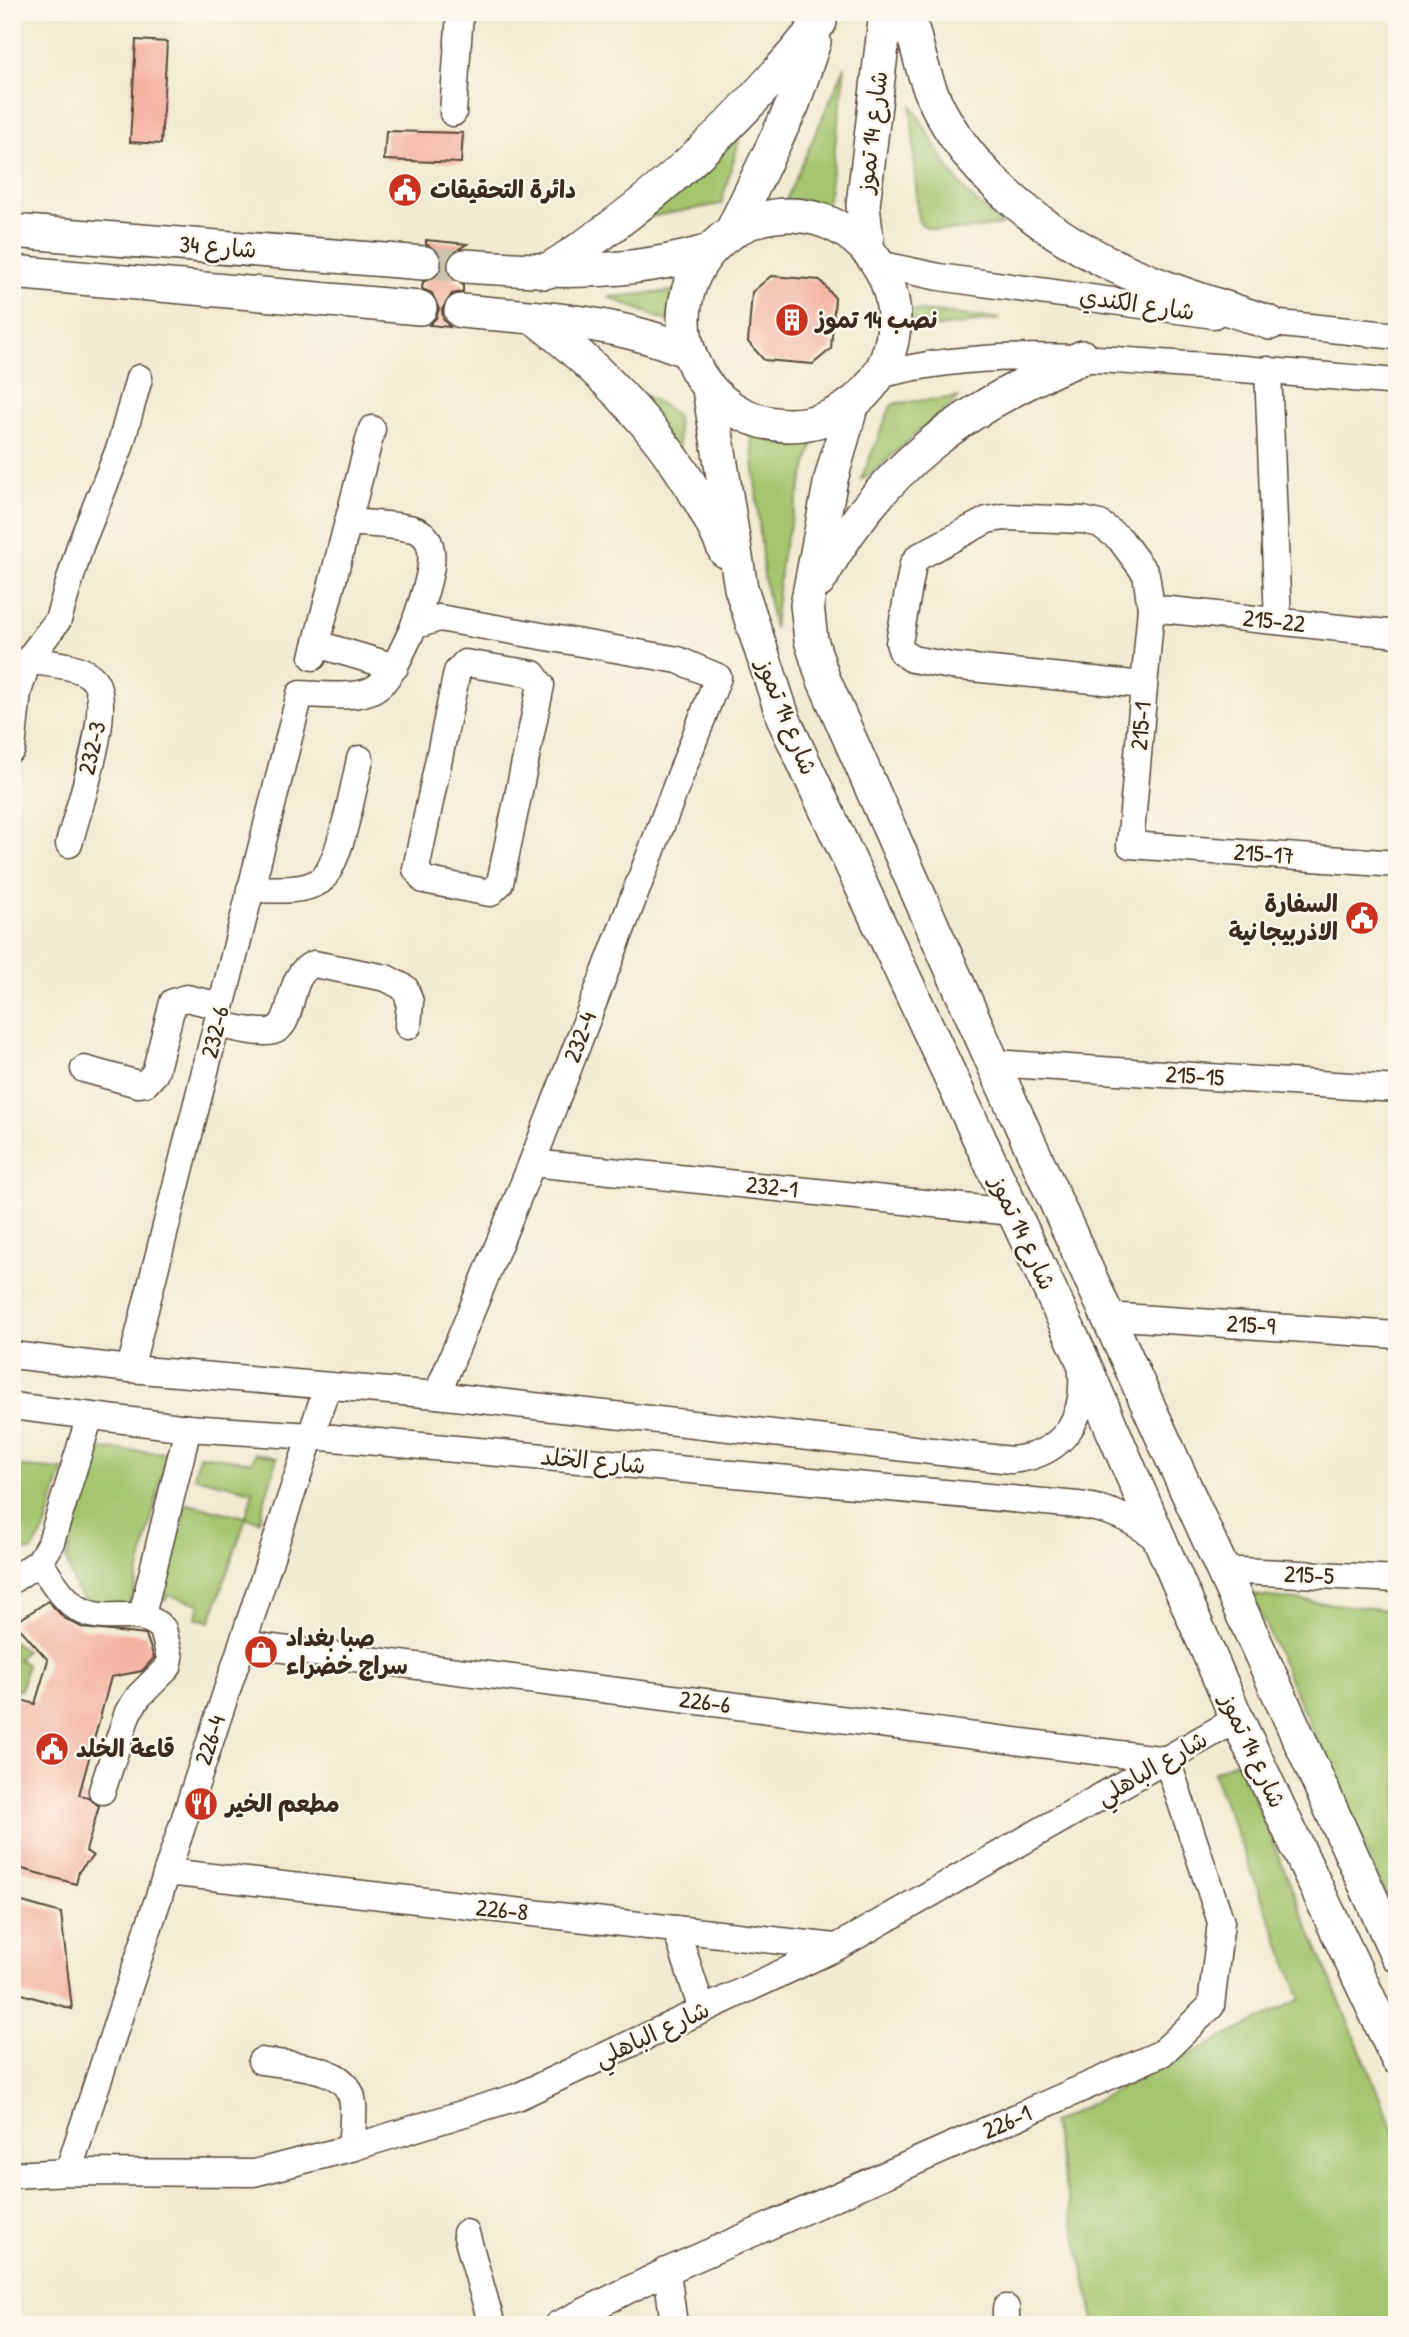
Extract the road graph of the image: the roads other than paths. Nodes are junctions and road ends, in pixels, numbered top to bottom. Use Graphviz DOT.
graph roads {
  1 [pos="460,12"];
  2 [pos="886,12"];
  3 [pos="908,12"];
  4 [pos="821,17"];
  5 [pos="453,113"];
  6 [pos="12,231"];
  7 [pos="720,242"];
  8 [pos="873,258"];
  9 [pos="424,263"];
  10 [pos="465,266"];
  11 [pos="12,272"];
  12 [pos="545,272"];
  13 [pos="420,308"];
  14 [pos="461,312"];
  15 [pos="535,318"];
  16 [pos="1270,323"];
  17 [pos="1397,336"];
  18 [pos="689,352"];
  19 [pos="1083,357"];
  20 [pos="1268,370"];
  21 [pos="880,374"];
  22 [pos="139,378"];
  23 [pos="1397,382"];
  24 [pos="709,388"];
  25 [pos="852,404"];
  26 [pos="372,429"];
  27 [pos="348,522"];
  28 [pos="741,587"];
  29 [pos="807,605"];
  30 [pos="1151,607"];
  31 [pos="1278,621"];
  32 [pos="414,626"];
  33 [pos="1397,634"];
  34 [pos="553,636"];
  35 [pos="28,660"];
  36 [pos="395,667"];
  37 [pos="537,676"];
  38 [pos="1144,685"];
  39 [pos="12,749"];
  40 [pos="360,759"];
  41 [pos="69,844"];
  42 [pos="1130,845"];
  43 [pos="1397,864"];
  44 [pos="250,889"];
  45 [pos="219,1015"];
  46 [pos="408,1026"];
  47 [pos="993,1063"];
  48 [pos="84,1069"];
  49 [pos="1397,1089"];
  50 [pos="532,1163"];
  51 [pos="1012,1212"];
  52 [pos="1106,1315"];
  53 [pos="1397,1335"];
  54 [pos="1079,1352"];
  55 [pos="12,1355"];
  56 [pos="130,1369"];
  57 [pos="327,1387"];
  58 [pos="437,1395"];
  59 [pos="12,1406"];
  60 [pos="90,1416"];
  61 [pos="188,1428"];
  62 [pos="311,1436"];
  63 [pos="1164,1545"];
  64 [pos="39,1562"];
  65 [pos="1221,1570"];
  66 [pos="1397,1579"];
  67 [pos="12,1580"];
  68 [pos="142,1615"];
  69 [pos="242,1644"];
  70 [pos="1237,1718"];
  71 [pos="1167,1760"];
  72 [pos="102,1791"];
  73 [pos="167,1872"];
  74 [pos="676,1930"];
  75 [pos="837,1947"];
  76 [pos="1397,1955"];
  77 [pos="702,2010"];
  78 [pos="1397,2058"];
  79 [pos="261,2061"];
  80 [pos="351,2148"];
  81 [pos="68,2172"];
  82 [pos="12,2175"];
  83 [pos="466,2233"];
  84 [pos="667,2271"];
  85 [pos="492,2325"];
  86 [pos="557,2325"];
  87 [pos="674,2325"];
  1 -- 5 [label="street"];
  2 -- 8 [label="main road, شارع 14 تموز"];
  3 -- 16 [label="main road"];
  4 -- 7 [label="main road"];
  4 -- 12 [label="main road"];
  6 -- 9 [label="main road, شارع 34"];
  7 -- 8 [label="main road"];
  7 -- 12 [label="main road"];
  7 -- 18 [label="main road"];
  8 -- 16 [label="street, شارع الكندي"];
  8 -- 21 [label="main road"];
  10 -- 12 [label="main road"];
  11 -- 13 [label="main road, شارع 34"];
  14 -- 15 [label="main road"];
  15 -- 18 [label="main road"];
  15 -- 28 [label="main road"];
  16 -- 17 [label="street, شارع الكندي"];
  18 -- 24 [label="main road"];
  19 -- 20 [label="street"];
  19 -- 21 [label="street"];
  19 -- 29 [label="main road"];
  20 -- 23 [label="street"];
  20 -- 31 [label="street"];
  21 -- 25 [label="main road"];
  22 -- 35 [label="street"];
  24 -- 25 [label="main road"];
  24 -- 28 [label="main road, شارع 14 تموز"];
  25 -- 29 [label="main road, شارع 14 تموز"];
  26 -- 27 [label="street"];
  27 -- 32 [label="street"];
  27 -- 36 [label="street"];
  28 -- 51 [label="main road, شارع 14 تموز"];
  29 -- 47 [label="main road, شارع 14 تموز"];
  30 -- 31 [label="street, 215-22"];
  30 -- 38 [label="street, 215-1"];
  30 -- 38 [label="street, 215-1"];
  31 -- 33 [label="street, 215-22"];
  32 -- 34 [label="street"];
  32 -- 36 [label="street"];
  34 -- 37 [label="street"];
  34 -- 50 [label="street, 232-4"];
  35 -- 39 [label="street"];
  35 -- 41 [label="street, 232-3"];
  36 -- 44 [label="street, 232-6"];
  37 -- 37 [label="street"];
  38 -- 42 [label="street, 215-1"];
  40 -- 44 [label="street"];
  42 -- 43 [label="street, 215-17"];
  44 -- 45 [label="street, 232-6"];
  45 -- 46 [label="street"];
  45 -- 48 [label="street"];
  45 -- 56 [label="street, 232-6"];
  47 -- 49 [label="street, 215-15"];
  47 -- 52 [label="main road, شارع 14 تموز"];
  50 -- 51 [label="street, 232-1"];
  50 -- 58 [label="street, 232-4"];
  51 -- 54 [label="main road, شارع 14 تموز"];
  52 -- 53 [label="street, 215-9"];
  52 -- 65 [label="main road, شارع 14 تموز"];
  54 -- 58 [label="street, شارع الخلد"];
  54 -- 63 [label="main road, شارع 14 تموز"];
  55 -- 56 [label="street, شارع الخلد"];
  56 -- 57 [label="street, شارع الخلد"];
  57 -- 58 [label="street, شارع الخلد"];
  57 -- 62 [label="street, 226-4"];
  59 -- 60 [label="street, شارع الخلد"];
  60 -- 61 [label="street, شارع الخلد"];
  60 -- 64 [label="street"];
  61 -- 62 [label="street, شارع الخلد"];
  61 -- 68 [label="street"];
  62 -- 63 [label="street, شارع الخلد"];
  62 -- 69 [label="street, 226-4"];
  63 -- 70 [label="main road, شارع 14 تموز"];
  64 -- 67 [label="street"];
  64 -- 68 [label="street"];
  65 -- 66 [label="street, 215-5"];
  65 -- 76 [label="main road, شارع 14 تموز"];
  68 -- 72 [label="street"];
  69 -- 71 [label="street, 226-6"];
  69 -- 73 [label="street, 226-4"];
  70 -- 71 [label="street, شارع الباهلي"];
  70 -- 78 [label="main road, شارع 14 تموز"];
  71 -- 75 [label="street, شارع الباهلي"];
  71 -- 84 [label="street, 226-1"];
  73 -- 74 [label="street, 226-8"];
  73 -- 81 [label="street, 226-4"];
  74 -- 75 [label="street, 226-8"];
  74 -- 77 [label="street"];
  75 -- 77 [label="street, شارع الباهلي"];
  77 -- 80 [label="street, شارع الباهلي"];
  79 -- 80 [label="street"];
  80 -- 81 [label="street, شارع الباهلي"];
  81 -- 82 [label="street, شارع الباهلي"];
  83 -- 85 [label="street"];
  84 -- 86 [label="street, 226-1"];
  84 -- 87 [label="street"];
}
